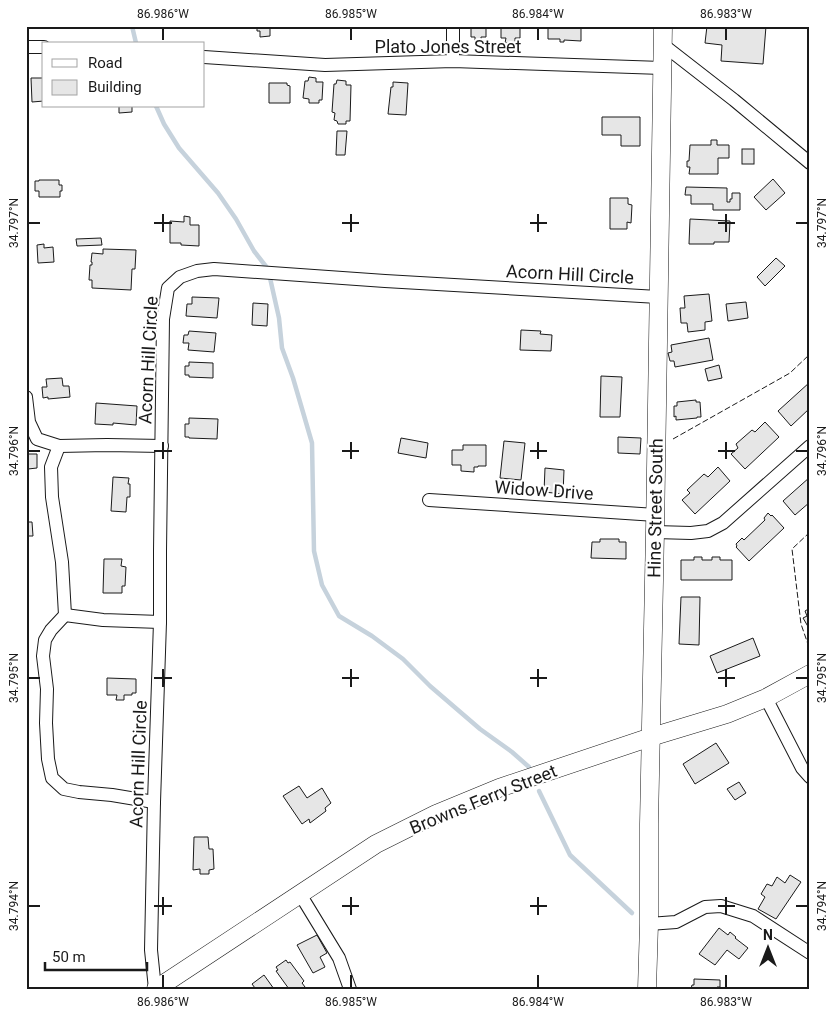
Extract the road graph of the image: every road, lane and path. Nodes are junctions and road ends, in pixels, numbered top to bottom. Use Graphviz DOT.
graph roads {
  1 [pos="453,26"];
  2 [pos="662,26"];
  3 [pos="662,44"];
  4 [pos="26,47"];
  5 [pos="42,47"];
  6 [pos="205,57"];
  7 [pos="453,61"];
  8 [pos="662,68"];
  9 [pos="810,163"];
  10 [pos="658,297"];
  11 [pos="26,397"];
  12 [pos="58,446"];
  13 [pos="162,446"];
  14 [pos="810,446"];
  15 [pos="429,500"];
  16 [pos="655,524"];
  17 [pos="65,615"];
  18 [pos="160,622"];
  19 [pos="810,674"];
  20 [pos="766,698"];
  21 [pos="651,737"];
  22 [pos="810,777"];
  23 [pos="154,802"];
  24 [pos="300,894"];
  25 [pos="649,924"];
  26 [pos="810,953"];
  27 [pos="155,989"];
  28 [pos="350,989"];
  29 [pos="647,989"];
  1 -- 7 [label="street"];
  2 -- 3 [label="street, Hine Street South"];
  3 -- 8 [label="street, Hine Street South"];
  3 -- 9 [label="street"];
  4 -- 5 [label="street"];
  6 -- 7 [label="street, Plato Jones Street"];
  7 -- 8 [label="street, Plato Jones Street"];
  8 -- 10 [label="street, Hine Street South"];
  10 -- 13 [label="street, Acorn Hill Circle"];
  10 -- 16 [label="street, Hine Street South"];
  11 -- 12 [label="street"];
  12 -- 13 [label="street"];
  12 -- 17 [label="street"];
  13 -- 18 [label="street, Acorn Hill Circle"];
  14 -- 16 [label="street, Widow Drive"];
  15 -- 16 [label="street, Widow Drive"];
  16 -- 21 [label="street, Hine Street South"];
  17 -- 18 [label="street"];
  17 -- 23 [label="street"];
  18 -- 23 [label="street, Acorn Hill Circle"];
  19 -- 20 [label="street, Browns Ferry Street"];
  20 -- 21 [label="street, Browns Ferry Street"];
  20 -- 22 [label="street"];
  21 -- 24 [label="street, Browns Ferry Street"];
  21 -- 25 [label="street, Hine Street South"];
  23 -- 27 [label="street, Acorn Hill Circle"];
  24 -- 27 [label="street, Browns Ferry Street"];
  24 -- 28 [label="street"];
  25 -- 26 [label="street"];
  25 -- 29 [label="street, Hine Street South"];
}
